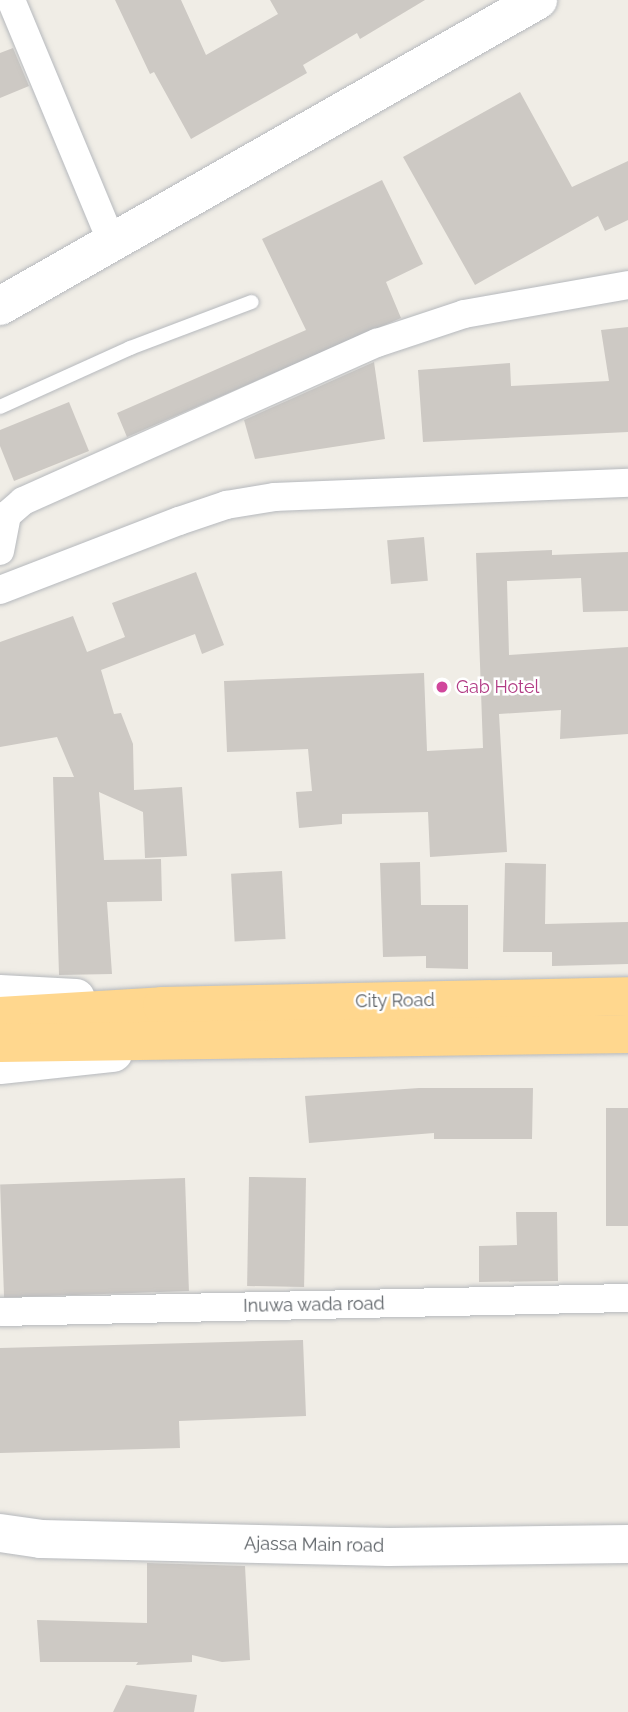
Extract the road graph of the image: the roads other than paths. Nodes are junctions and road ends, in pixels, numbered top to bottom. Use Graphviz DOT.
graph roads {
  1 [pos="11,0"];
  2 [pos="494,0"];
  3 [pos="538,0"];
  4 [pos="107,232"];
  5 [pos="0,279"];
  6 [pos="628,285"];
  7 [pos="252,302"];
  8 [pos="0,306"];
  9 [pos="0,407"];
  10 [pos="628,483"];
  11 [pos="0,551"];
  12 [pos="0,590"];
  13 [pos="0,994"];
  14 [pos="628,996"];
  15 [pos="162,1006"];
  16 [pos="0,1016"];
  17 [pos="72,1028"];
  18 [pos="628,1034"];
  19 [pos="0,1043"];
  20 [pos="180,1043"];
  21 [pos="0,1065"];
  22 [pos="628,1298"];
  23 [pos="0,1312"];
  24 [pos="0,1533"];
  25 [pos="628,1544"];
  1 -- 4 [label="street"];
  2 -- 4 [label="main road"];
  3 -- 4 [label="main road"];
  4 -- 5 [label="main road"];
  4 -- 8 [label="main road"];
  6 -- 11 [label="street"];
  7 -- 9 [label="lane"];
  10 -- 12 [label="street"];
  13 -- 15 [label="main road, City Road"];
  14 -- 15 [label="highway, City Road"];
  15 -- 17 [label="highway, City Road"];
  16 -- 17 [label="highway"];
  17 -- 19 [label="highway"];
  17 -- 20 [label="highway"];
  18 -- 20 [label="highway"];
  20 -- 21 [label="main road"];
  22 -- 23 [label="street, Inuwa wada road"];
  24 -- 25 [label="main road, Ajassa Main road"];
}
